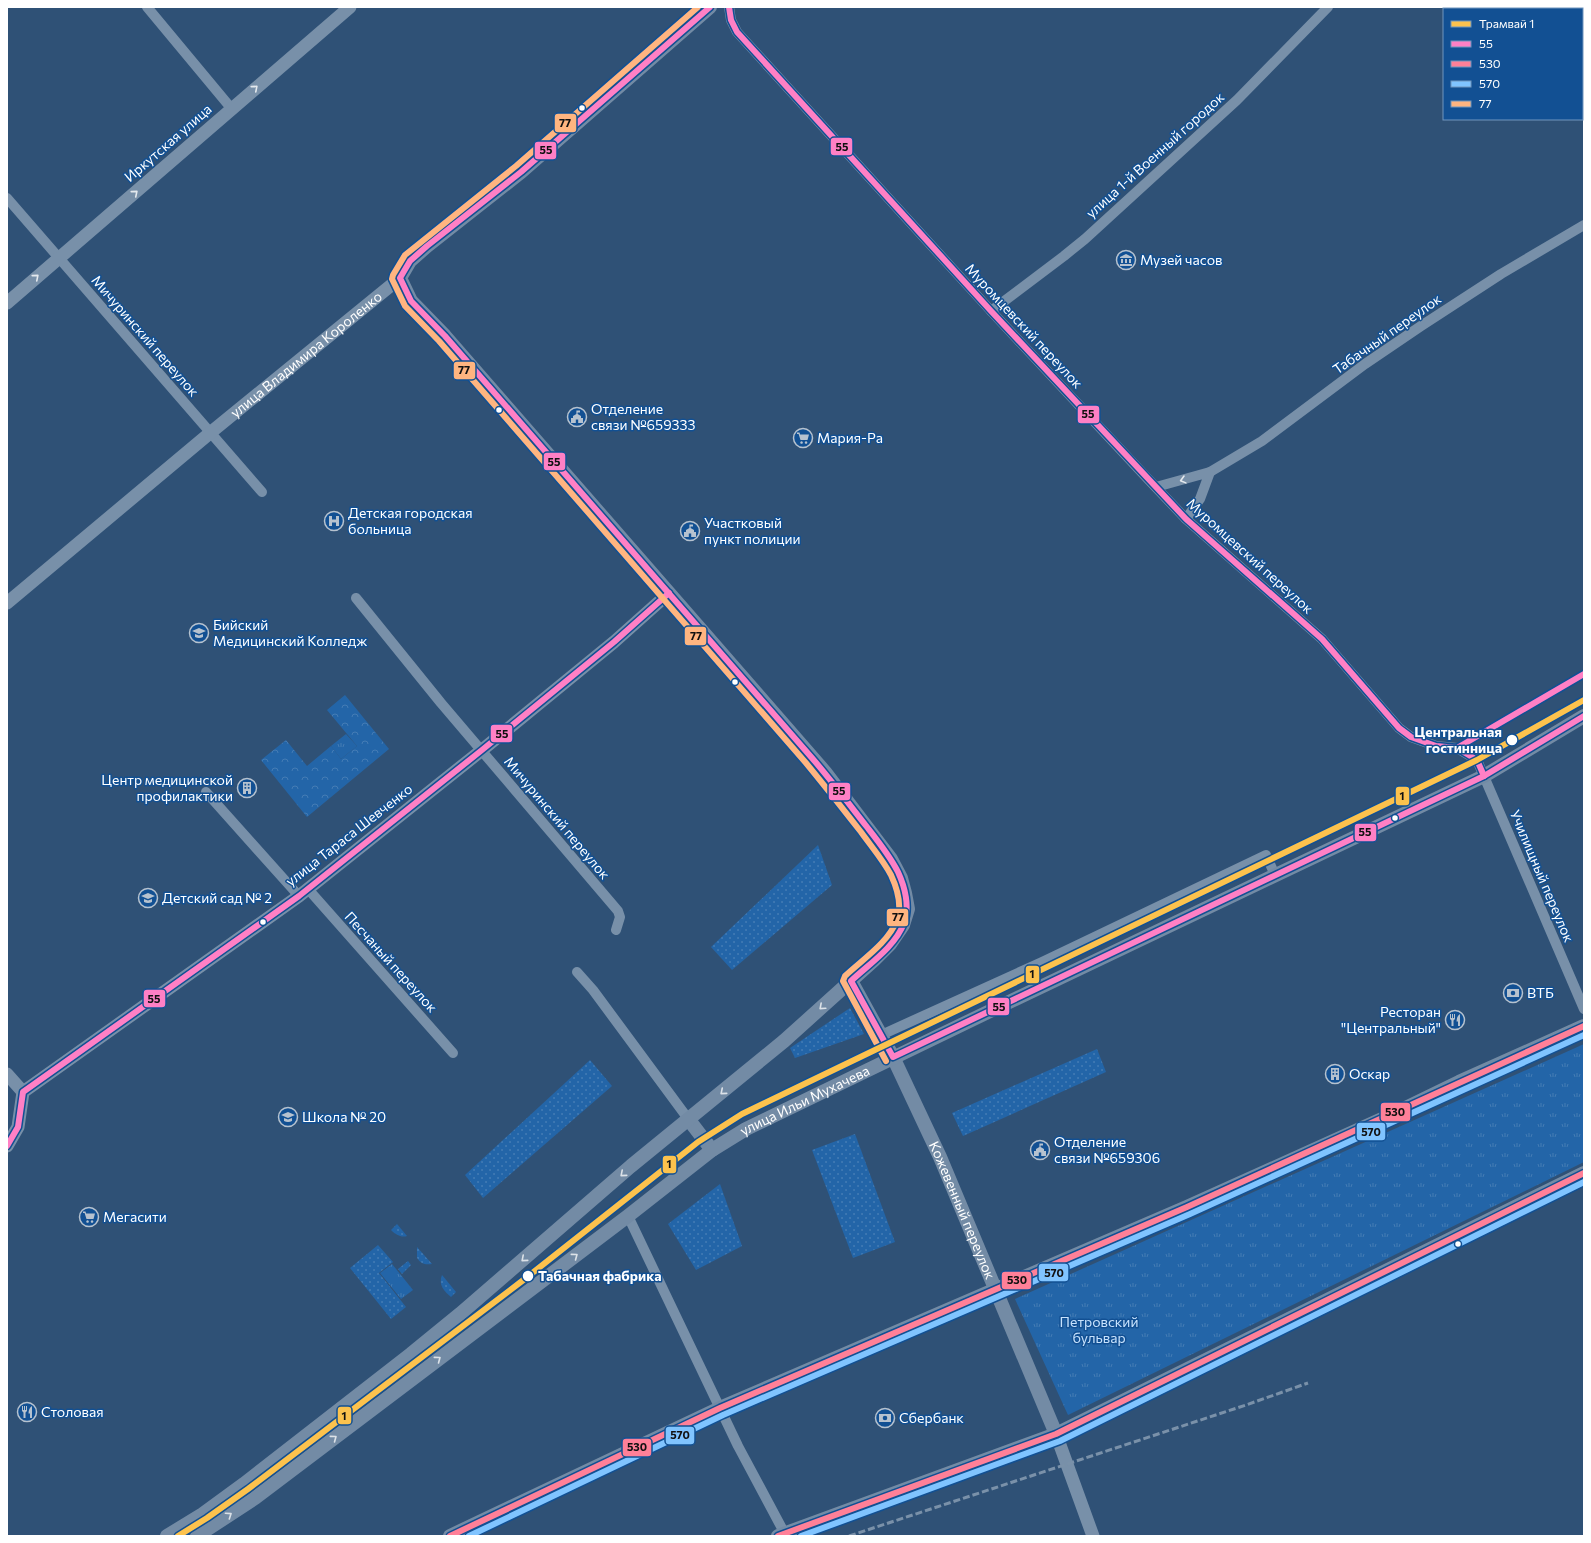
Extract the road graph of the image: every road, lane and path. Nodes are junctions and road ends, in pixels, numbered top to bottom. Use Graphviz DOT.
graph roads {
  1 [pos="147,7"];
  2 [pos="350,7"];
  3 [pos="710,7"];
  4 [pos="729,7"];
  5 [pos="1328,7"];
  6 [pos="232,108"];
  7 [pos="7,198"];
  8 [pos="1584,225"];
  9 [pos="59,258"];
  10 [pos="400,278"];
  11 [pos="7,303"];
  12 [pos="991,312"];
  13 [pos="210,433"];
  14 [pos="1210,472"];
  15 [pos="1156,487"];
  16 [pos="262,492"];
  17 [pos="1186,519"];
  18 [pos="669,594"];
  19 [pos="356,598"];
  20 [pos="7,604"];
  21 [pos="1584,716"];
  22 [pos="482,750"];
  23 [pos="1484,776"];
  24 [pos="206,792"];
  25 [pos="1275,875"];
  26 [pos="303,892"];
  27 [pos="616,930"];
  28 [pos="576,972"];
  29 [pos="851,981"];
  30 [pos="1584,1009"];
  31 [pos="1584,1026"];
  32 [pos="879,1036"];
  33 [pos="454,1053"];
  34 [pos="893,1058"];
  35 [pos="7,1074"];
  36 [pos="23,1092"];
  37 [pos="689,1120"];
  38 [pos="7,1146"];
  39 [pos="712,1150"];
  40 [pos="1584,1173"];
  41 [pos="628,1216"];
  42 [pos="995,1289"];
  43 [pos="720,1408"];
  44 [pos="1056,1434"];
  45 [pos="303,1437"];
  46 [pos="316,1451"];
  47 [pos="781,1535"];
  48 [pos="167,1536"];
  49 [pos="197,1536"];
  50 [pos="450,1536"];
  51 [pos="1093,1536"];
  1 -- 6 [label="street"];
  6 -- 2 [label="street, Иркутская улица, one-way"];
  3 -- 10 [label="main road, улица Владимира Короленко"];
  4 -- 12 [label="street, Муромцевский переулок"];
  5 -- 12 [label="street, улица 1-й Военный городок"];
  9 -- 6 [label="street, Иркутская улица, one-way"];
  7 -- 9 [label="street, Мичуринский переулок"];
  8 -- 14 [label="street, Табачный переулок"];
  11 -- 9 [label="street, Иркутская улица, one-way"];
  9 -- 13 [label="street, Мичуринский переулок"];
  10 -- 13 [label="street, улица Владимира Короленко"];
  10 -- 18 [label="main road"];
  12 -- 15 [label="street, Муромцевский переулок"];
  13 -- 16 [label="street, Мичуринский переулок"];
  13 -- 20 [label="street, улица Владимира Короленко"];
  14 -- 15 [label="street, Табачный переулок, one-way"];
  14 -- 17 [label="street"];
  15 -- 17 [label="street, Муромцевский переулок"];
  17 -- 23 [label="street, Муромцевский переулок"];
  18 -- 22 [label="street, улица Тараса Шевченко"];
  18 -- 29 [label="main road"];
  19 -- 22 [label="street, Мичуринский переулок"];
  21 -- 23 [label="main road, улица Ильи Мухачева"];
  22 -- 26 [label="street, улица Тараса Шевченко"];
  22 -- 27 [label="street, Мичуринский переулок"];
  23 -- 25 [label="main road, улица Ильи Мухачева"];
  23 -- 30 [label="street, Училищный переулок"];
  24 -- 26 [label="street, Песчаный переулок"];
  25 -- 32 [label="street"];
  25 -- 34 [label="main road, улица Ильи Мухачева"];
  26 -- 33 [label="street, Песчаный переулок"];
  26 -- 36 [label="street, улица Тараса Шевченко"];
  28 -- 37 [label="street"];
  29 -- 32 [label="main road, Кожевенный переулок"];
  29 -- 37 [label="main road, one-way"];
  31 -- 42 [label="main road"];
  32 -- 34 [label="main road, Кожевенный переулок"];
  34 -- 39 [label="main road, улица Ильи Мухачева"];
  34 -- 42 [label="main road, Кожевенный переулок"];
  35 -- 36 [label="street"];
  36 -- 38 [label="street"];
  37 -- 39 [label="main road"];
  37 -- 45 [label="main road, one-way"];
  39 -- 41 [label="main road, улица Ильи Мухачева"];
  40 -- 44 [label="main road"];
  41 -- 43 [label="street"];
  46 -- 41 [label="main road, улица Ильи Мухачева, one-way"];
  42 -- 43 [label="main road"];
  42 -- 44 [label="main road, Кожевенный переулок"];
  43 -- 47 [label="street"];
  43 -- 50 [label="main road"];
  44 -- 47 [label="main road"];
  44 -- 51 [label="street, Кожевенный переулок"];
  45 -- 46 [label="main road"];
  45 -- 48 [label="main road"];
  49 -- 46 [label="main road, улица Ильи Мухачева, one-way"];
}
